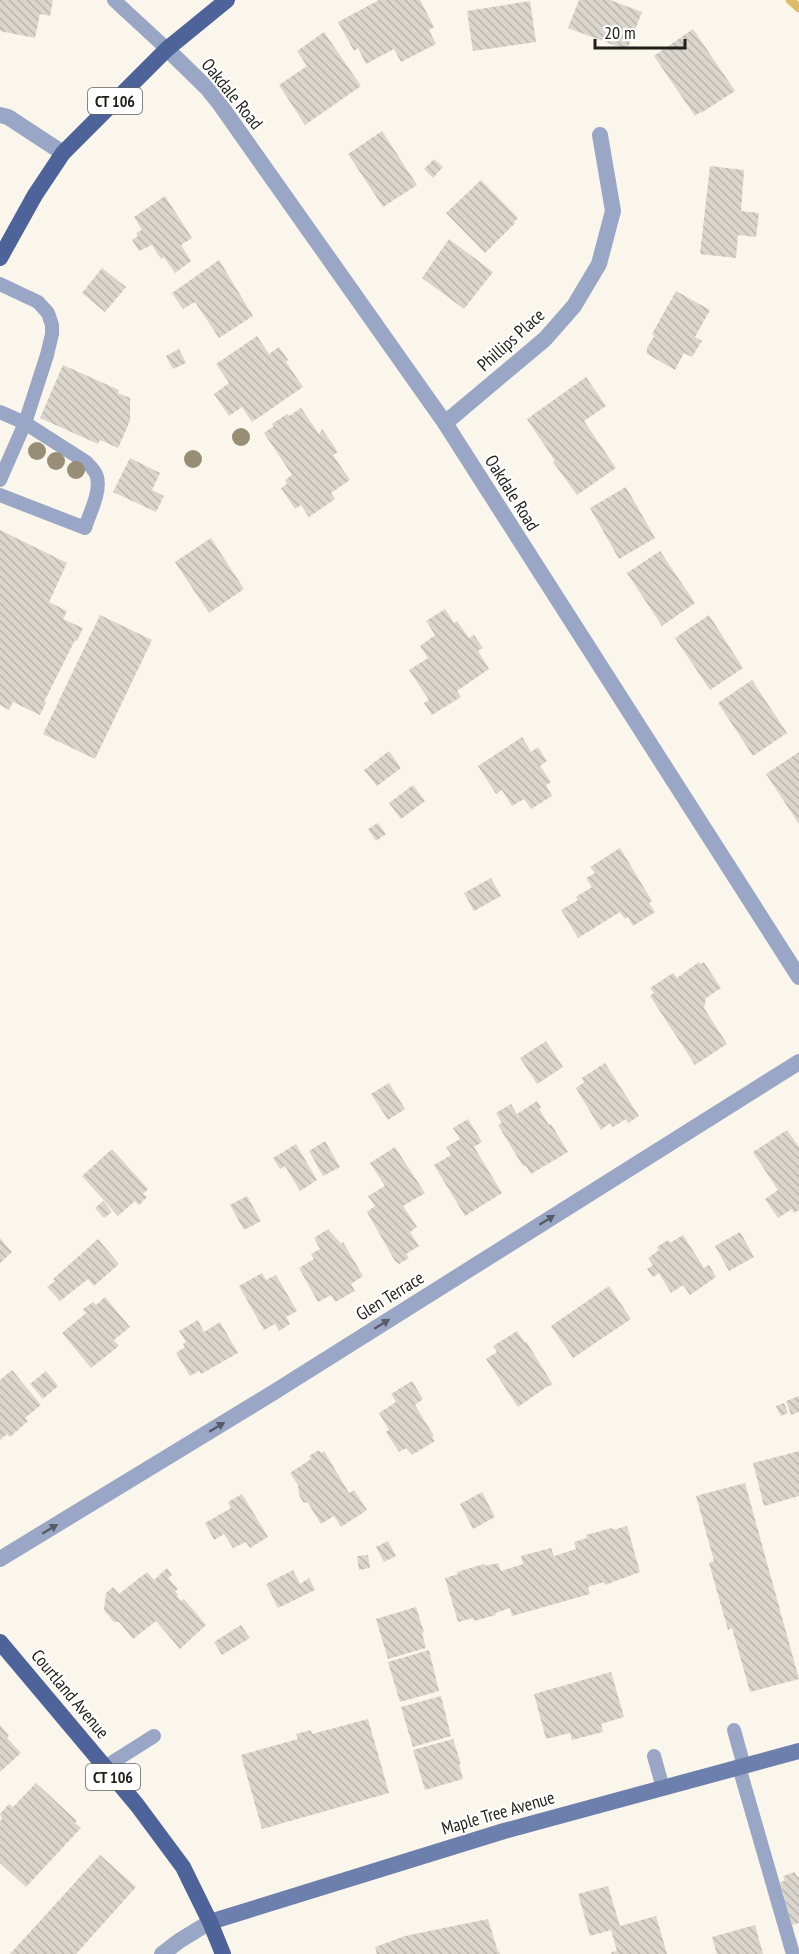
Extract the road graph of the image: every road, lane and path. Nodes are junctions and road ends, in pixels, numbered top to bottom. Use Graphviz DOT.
graph roads {
  1 [pos="114,0"];
  2 [pos="227,0"];
  3 [pos="167,49"];
  4 [pos="0,115"];
  5 [pos="600,135"];
  6 [pos="63,153"];
  7 [pos="0,258"];
  8 [pos="0,284"];
  9 [pos="0,412"];
  10 [pos="25,423"];
  11 [pos="445,423"];
  12 [pos="0,480"];
  13 [pos="0,495"];
  14 [pos="799,977"];
  15 [pos="799,1062"];
  16 [pos="0,1559"];
  17 [pos="0,1642"];
  18 [pos="734,1730"];
  19 [pos="154,1737"];
  20 [pos="799,1751"];
  21 [pos="654,1756"];
  22 [pos="741,1766"];
  23 [pos="105,1767"];
  24 [pos="663,1788"];
  25 [pos="210,1922"];
  26 [pos="162,1954"];
  27 [pos="224,1954"];
  28 [pos="794,1954"];
  1 -- 3 [label="lane"];
  2 -- 3 [label="main road, CT 106"];
  3 -- 6 [label="main road, CT 106"];
  3 -- 11 [label="street, Oakdale Road"];
  4 -- 6 [label="street"];
  5 -- 11 [label="street, Phillips Place"];
  6 -- 7 [label="main road, CT 106"];
  8 -- 10 [label="lane"];
  9 -- 10 [label="lane"];
  10 -- 12 [label="lane"];
  10 -- 13 [label="lane"];
  11 -- 14 [label="street, Oakdale Road"];
  16 -- 15 [label="street, Glen Terrace, one-way"];
  17 -- 23 [label="main road, Courtland Avenue / CT 106"];
  18 -- 22 [label="lane"];
  19 -- 23 [label="lane"];
  20 -- 22 [label="main road, Maple Tree Avenue"];
  21 -- 24 [label="lane"];
  22 -- 24 [label="main road, Maple Tree Avenue"];
  22 -- 28 [label="lane"];
  23 -- 25 [label="main road, Courtland Avenue / CT 106"];
  24 -- 25 [label="main road, Maple Tree Avenue"];
  25 -- 26 [label="street"];
  25 -- 27 [label="main road, Courtland Avenue / CT 106"];
}
